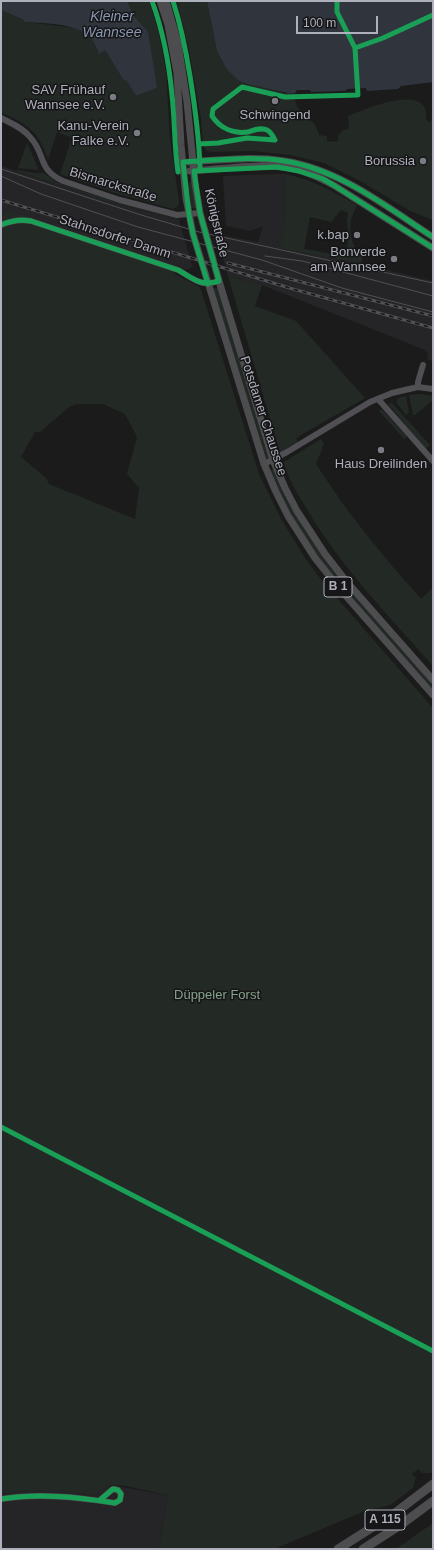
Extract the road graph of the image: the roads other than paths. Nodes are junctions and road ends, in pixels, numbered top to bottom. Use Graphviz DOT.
graph roads {
  1 [pos="160,1"];
  2 [pos="166,1"];
  3 [pos="1,118"];
  4 [pos="216,160"];
  5 [pos="183,162"];
  6 [pos="193,162"];
  7 [pos="217,169"];
  8 [pos="184,171"];
  9 [pos="194,171"];
  10 [pos="359,190"];
  11 [pos="354,198"];
  12 [pos="200,213"];
  13 [pos="189,215"];
  14 [pos="1,225"];
  15 [pos="433,236"];
  16 [pos="433,248"];
  17 [pos="219,281"];
  18 [pos="208,284"];
  19 [pos="423,365"];
  20 [pos="418,387"];
  21 [pos="433,389"];
  22 [pos="378,399"];
  23 [pos="273,460"];
  24 [pos="433,461"];
  25 [pos="264,464"];
  26 [pos="433,680"];
  27 [pos="433,695"];
  28 [pos="433,1484"];
  29 [pos="1,1499"];
  30 [pos="100,1500"];
  31 [pos="433,1502"];
  32 [pos="338,1549"];
  33 [pos="363,1549"];
  1 -- 5 [label="main road, Königstraße / B 1"];
  2 -- 6 [label="main road, Königstraße / B 1"];
  3 -- 13 [label="street, Bismarckstraße"];
  4 -- 6 [label="main road"];
  4 -- 7 [label="main road"];
  4 -- 10 [label="main road"];
  5 -- 6 [label="main road"];
  5 -- 8 [label="main road, Königstraße / B 1"];
  6 -- 9 [label="main road, Königstraße / B 1"];
  7 -- 9 [label="main road"];
  7 -- 11 [label="main road"];
  8 -- 9 [label="main road"];
  8 -- 13 [label="main road, Königstraße / B 1"];
  9 -- 12 [label="main road, Königstraße / B 1"];
  10 -- 11 [label="main road"];
  10 -- 15 [label="main road"];
  11 -- 16 [label="main road"];
  12 -- 13 [label="street, Bismarckstraße"];
  12 -- 17 [label="main road, Königstraße / B 1"];
  13 -- 18 [label="main road, Königstraße / B 1"];
  14 -- 18 [label="street, Stahnsdorfer Damm"];
  17 -- 18 [label="street"];
  17 -- 23 [label="main road, Potsdamer Chaussee / B 1"];
  18 -- 25 [label="main road, Potsdamer Chaussee / B 1"];
  19 -- 20 [label="street"];
  20 -- 21 [label="street"];
  20 -- 22 [label="street"];
  22 -- 23 [label="street"];
  22 -- 24 [label="street"];
  23 -- 25 [label="street"];
  23 -- 26 [label="main road, Potsdamer Chaussee / B 1"];
  25 -- 27 [label="main road, Potsdamer Chaussee / B 1"];
  28 -- 32 [label="highway, A 115"];
  29 -- 30 [label="street"];
  31 -- 33 [label="highway, A 115"];
}
